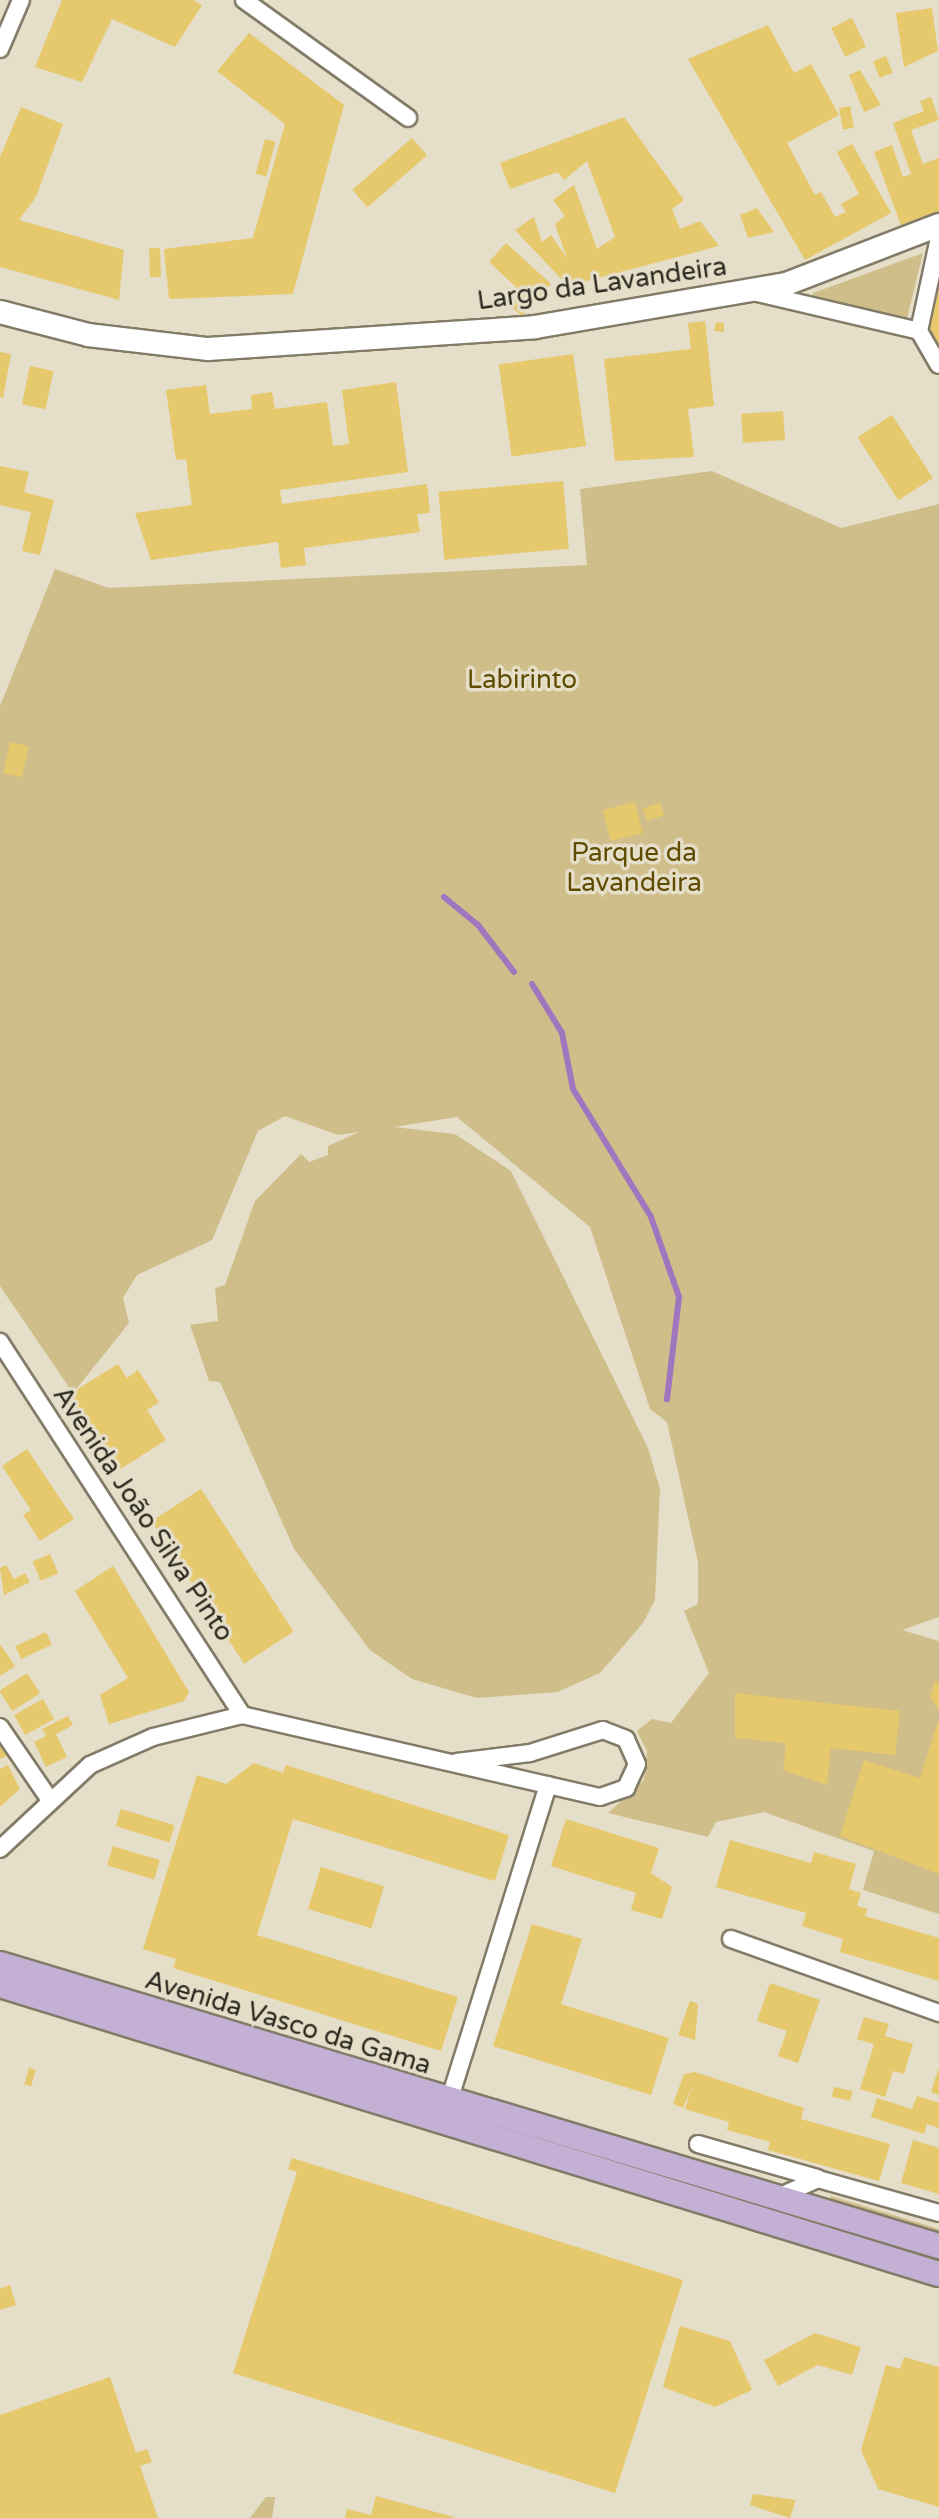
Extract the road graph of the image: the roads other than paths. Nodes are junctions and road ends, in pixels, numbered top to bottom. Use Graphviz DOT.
graph roads {
  1 [pos="21,0"];
  2 [pos="244,0"];
  3 [pos="0,49"];
  4 [pos="408,118"];
  5 [pos="939,225"];
  6 [pos="939,238"];
  7 [pos="747,291"];
  8 [pos="0,312"];
  9 [pos="919,331"];
  10 [pos="939,365"];
  11 [pos="0,1342"];
  12 [pos="242,1715"];
  13 [pos="0,1727"];
  14 [pos="457,1762"];
  15 [pos="548,1785"];
  16 [pos="50,1800"];
  17 [pos="0,1849"];
  18 [pos="731,1939"];
  19 [pos="0,1964"];
  20 [pos="0,1985"];
  21 [pos="939,2013"];
  22 [pos="449,2101"];
  23 [pos="698,2144"];
  24 [pos="557,2145"];
  25 [pos="818,2179"];
  26 [pos="778,2197"];
  27 [pos="939,2213"];
  28 [pos="939,2246"];
  29 [pos="939,2274"];
  1 -- 3 [label="street"];
  2 -- 4 [label="street"];
  5 -- 7 [label="main road, Largo da Lavandeira"];
  6 -- 9 [label="street"];
  7 -- 8 [label="main road, Largo da Lavandeira"];
  7 -- 9 [label="street, Largo da Lavandeira"];
  9 -- 10 [label="street"];
  11 -- 12 [label="street, Avenida João Silva Pinto"];
  12 -- 14 [label="street"];
  12 -- 16 [label="street"];
  13 -- 16 [label="street"];
  14 -- 15 [label="street"];
  14 -- 15 [label="street"];
  15 -- 22 [label="street"];
  16 -- 17 [label="street"];
  18 -- 21 [label="street"];
  19 -- 22 [label="main road, Avenida Vasco da Gama"];
  20 -- 24 [label="main road, Avenida Vasco da Gama"];
  22 -- 24 [label="main road, Avenida Vasco da Gama"];
  23 -- 25 [label="street"];
  24 -- 26 [label="main road, Avenida Vasco da Gama"];
  24 -- 29 [label="main road, Avenida Vasco da Gama"];
  25 -- 26 [label="street"];
  25 -- 27 [label="street"];
  26 -- 28 [label="main road, Avenida Vasco da Gama"];
}
